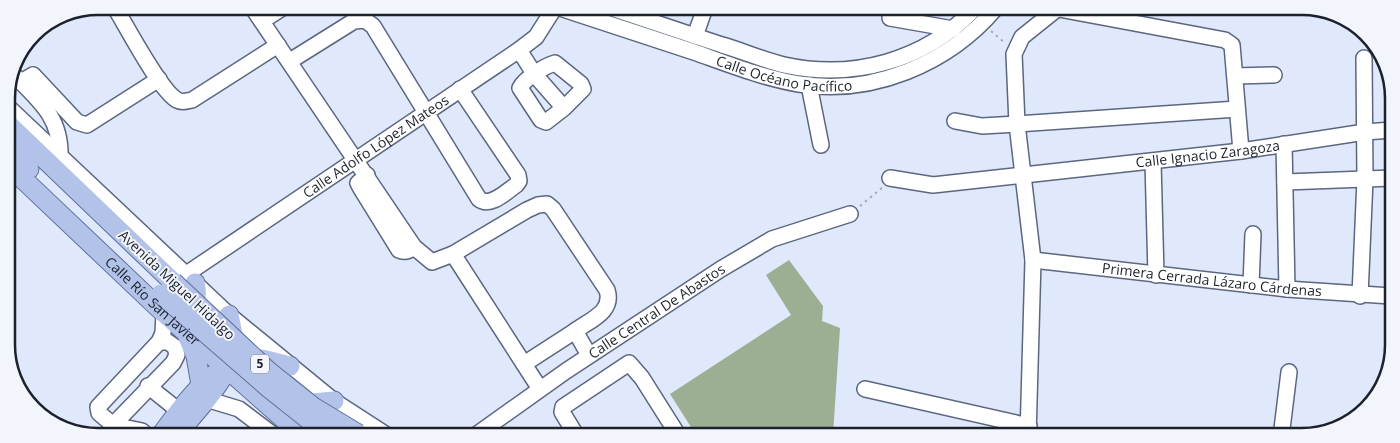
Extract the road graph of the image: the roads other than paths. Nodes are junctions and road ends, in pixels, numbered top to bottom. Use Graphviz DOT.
graph roads {
  1 [pos="120,15"];
  2 [pos="258,15"];
  3 [pos="271,15"];
  4 [pos="551,15"];
  5 [pos="578,15"];
  6 [pos="632,15"];
  7 [pos="702,15"];
  8 [pos="967,15"];
  9 [pos="990,15"];
  10 [pos="1050,15"];
  11 [pos="1090,15"];
  12 [pos="890,18"];
  13 [pos="262,21"];
  14 [pos="953,29"];
  15 [pos="695,36"];
  16 [pos="278,45"];
  17 [pos="518,50"];
  18 [pos="1364,58"];
  19 [pos="290,61"];
  20 [pos="535,75"];
  21 [pos="1274,75"];
  22 [pos="1235,76"];
  23 [pos="18,79"];
  24 [pos="159,79"];
  25 [pos="809,85"];
  26 [pos="460,90"];
  27 [pos="564,108"];
  28 [pos="1237,109"];
  29 [pos="425,113"];
  30 [pos="15,114"];
  31 [pos="955,121"];
  32 [pos="1017,124"];
  33 [pos="1365,129"];
  34 [pos="1385,130"];
  35 [pos="15,131"];
  36 [pos="1284,144"];
  37 [pos="821,145"];
  38 [pos="1240,151"];
  39 [pos="15,154"];
  40 [pos="60,156"];
  41 [pos="357,160"];
  42 [pos="1153,162"];
  43 [pos="15,172"];
  44 [pos="1022,176"];
  45 [pos="890,178"];
  46 [pos="1385,178"];
  47 [pos="1365,179"];
  48 [pos="1285,182"];
  49 [pos="850,214"];
  50 [pos="1253,234"];
  51 [pos="453,254"];
  52 [pos="1033,260"];
  53 [pos="1156,275"];
  54 [pos="178,284"];
  55 [pos="1251,286"];
  56 [pos="1287,289"];
  57 [pos="1360,296"];
  58 [pos="1385,296"];
  59 [pos="164,313"];
  60 [pos="229,315"];
  61 [pos="575,331"];
  62 [pos="186,333"];
  63 [pos="159,342"];
  64 [pos="551,347"];
  65 [pos="590,355"];
  66 [pos="524,364"];
  67 [pos="290,366"];
  68 [pos="226,368"];
  69 [pos="566,371"];
  70 [pos="1289,372"];
  71 [pos="148,386"];
  72 [pos="540,389"];
  73 [pos="865,389"];
  74 [pos="204,392"];
  75 [pos="334,401"];
  76 [pos="179,411"];
  77 [pos="113,424"];
  78 [pos="130,428"];
  79 [pos="166,428"];
  80 [pos="181,428"];
  81 [pos="264,428"];
  82 [pos="294,428"];
  83 [pos="301,428"];
  84 [pos="319,428"];
  85 [pos="348,428"];
  86 [pos="376,428"];
  87 [pos="485,428"];
  88 [pos="572,428"];
  89 [pos="674,428"];
  90 [pos="1021,428"];
  91 [pos="1025,428"];
  92 [pos="1283,428"];
  1 -- 24 [label="street"];
  2 -- 13 [label="street"];
  3 -- 13 [label="street"];
  4 -- 17 [label="street, Calle Adolfo López Mateos"];
  5 -- 25 [label="street, Calle Océano Pacífico"];
  6 -- 15 [label="street, Calle Océano Pacífico"];
  7 -- 15 [label="street"];
  8 -- 14 [label="street, Calle Océano Pacífico"];
  9 -- 25 [label="street, Calle Océano Pacífico"];
  10 -- 32 [label="street"];
  11 -- 22 [label="street"];
  12 -- 14 [label="street"];
  13 -- 16 [label="street"];
  14 -- 15 [label="street, Calle Océano Pacífico"];
  16 -- 19 [label="street"];
  16 -- 24 [label="street"];
  17 -- 20 [label="street"];
  17 -- 26 [label="street, Calle Adolfo López Mateos"];
  18 -- 33 [label="street"];
  19 -- 29 [label="street"];
  19 -- 41 [label="street"];
  20 -- 27 [label="street"];
  20 -- 27 [label="street"];
  20 -- 27 [label="street"];
  21 -- 22 [label="street"];
  22 -- 28 [label="street"];
  23 -- 24 [label="street"];
  23 -- 40 [label="street"];
  25 -- 37 [label="street"];
  26 -- 29 [label="street, Calle Adolfo López Mateos"];
  26 -- 29 [label="street"];
  28 -- 32 [label="street"];
  28 -- 38 [label="street"];
  29 -- 41 [label="street, Calle Adolfo López Mateos"];
  30 -- 40 [label="street"];
  31 -- 32 [label="street"];
  32 -- 44 [label="street"];
  33 -- 34 [label="street, Calle Ignacio Zaragoza"];
  33 -- 36 [label="street, Calle Ignacio Zaragoza"];
  33 -- 47 [label="street"];
  35 -- 54 [label="main road, Avenida Miguel Hidalgo / 5"];
  36 -- 38 [label="street, Calle Ignacio Zaragoza"];
  36 -- 48 [label="street"];
  38 -- 42 [label="street, Calle Ignacio Zaragoza"];
  39 -- 54 [label="main road, Avenida Miguel Hidalgo / 5"];
  40 -- 54 [label="street"];
  41 -- 51 [label="street"];
  41 -- 54 [label="street, Calle Adolfo López Mateos"];
  42 -- 44 [label="street, Calle Ignacio Zaragoza"];
  42 -- 53 [label="street"];
  43 -- 59 [label="main road, Calle Río San Javier"];
  44 -- 45 [label="street"];
  44 -- 52 [label="street"];
  46 -- 47 [label="street"];
  47 -- 48 [label="street"];
  47 -- 57 [label="street"];
  48 -- 56 [label="street"];
  49 -- 65 [label="street, Calle Central De Abastos"];
  50 -- 55 [label="street"];
  51 -- 61 [label="street"];
  51 -- 66 [label="street"];
  52 -- 53 [label="street, Primera Cerrada Lázaro Cárdenas"];
  52 -- 91 [label="street"];
  53 -- 55 [label="street, Primera Cerrada Lázaro Cárdenas"];
  54 -- 59 [label="main road"];
  54 -- 60 [label="street"];
  54 -- 84 [label="main road, Avenida Miguel Hidalgo / 5, bridge"];
  54 -- 85 [label="main road, Avenida Miguel Hidalgo / 5, bridge"];
  55 -- 56 [label="street, Primera Cerrada Lázaro Cárdenas"];
  56 -- 57 [label="street, Primera Cerrada Lázaro Cárdenas"];
  57 -- 58 [label="street, Primera Cerrada Lázaro Cárdenas"];
  59 -- 62 [label="main road, Calle Río San Javier"];
  59 -- 63 [label="street"];
  60 -- 67 [label="street"];
  60 -- 68 [label="main road"];
  61 -- 64 [label="street"];
  61 -- 65 [label="street"];
  62 -- 68 [label="main road, Calle Río San Javier"];
  62 -- 74 [label="main road"];
  63 -- 71 [label="street"];
  63 -- 77 [label="street"];
  64 -- 66 [label="street"];
  64 -- 69 [label="street"];
  65 -- 69 [label="street, Calle Central De Abastos"];
  66 -- 72 [label="street"];
  67 -- 68 [label="main road"];
  67 -- 75 [label="street"];
  68 -- 74 [label="main road"];
  68 -- 82 [label="main road, Calle Río San Javier"];
  69 -- 72 [label="street, Calle Central De Abastos"];
  70 -- 92 [label="street"];
  71 -- 76 [label="street"];
  71 -- 77 [label="street"];
  72 -- 87 [label="street, Calle Central De Abastos"];
  73 -- 90 [label="street"];
  74 -- 76 [label="main road"];
  74 -- 80 [label="main road"];
  74 -- 81 [label="street"];
  75 -- 83 [label="main road"];
  75 -- 86 [label="street"];
  76 -- 79 [label="main road"];
  77 -- 78 [label="street"];
  88 -- 89 [label="street"];
}
